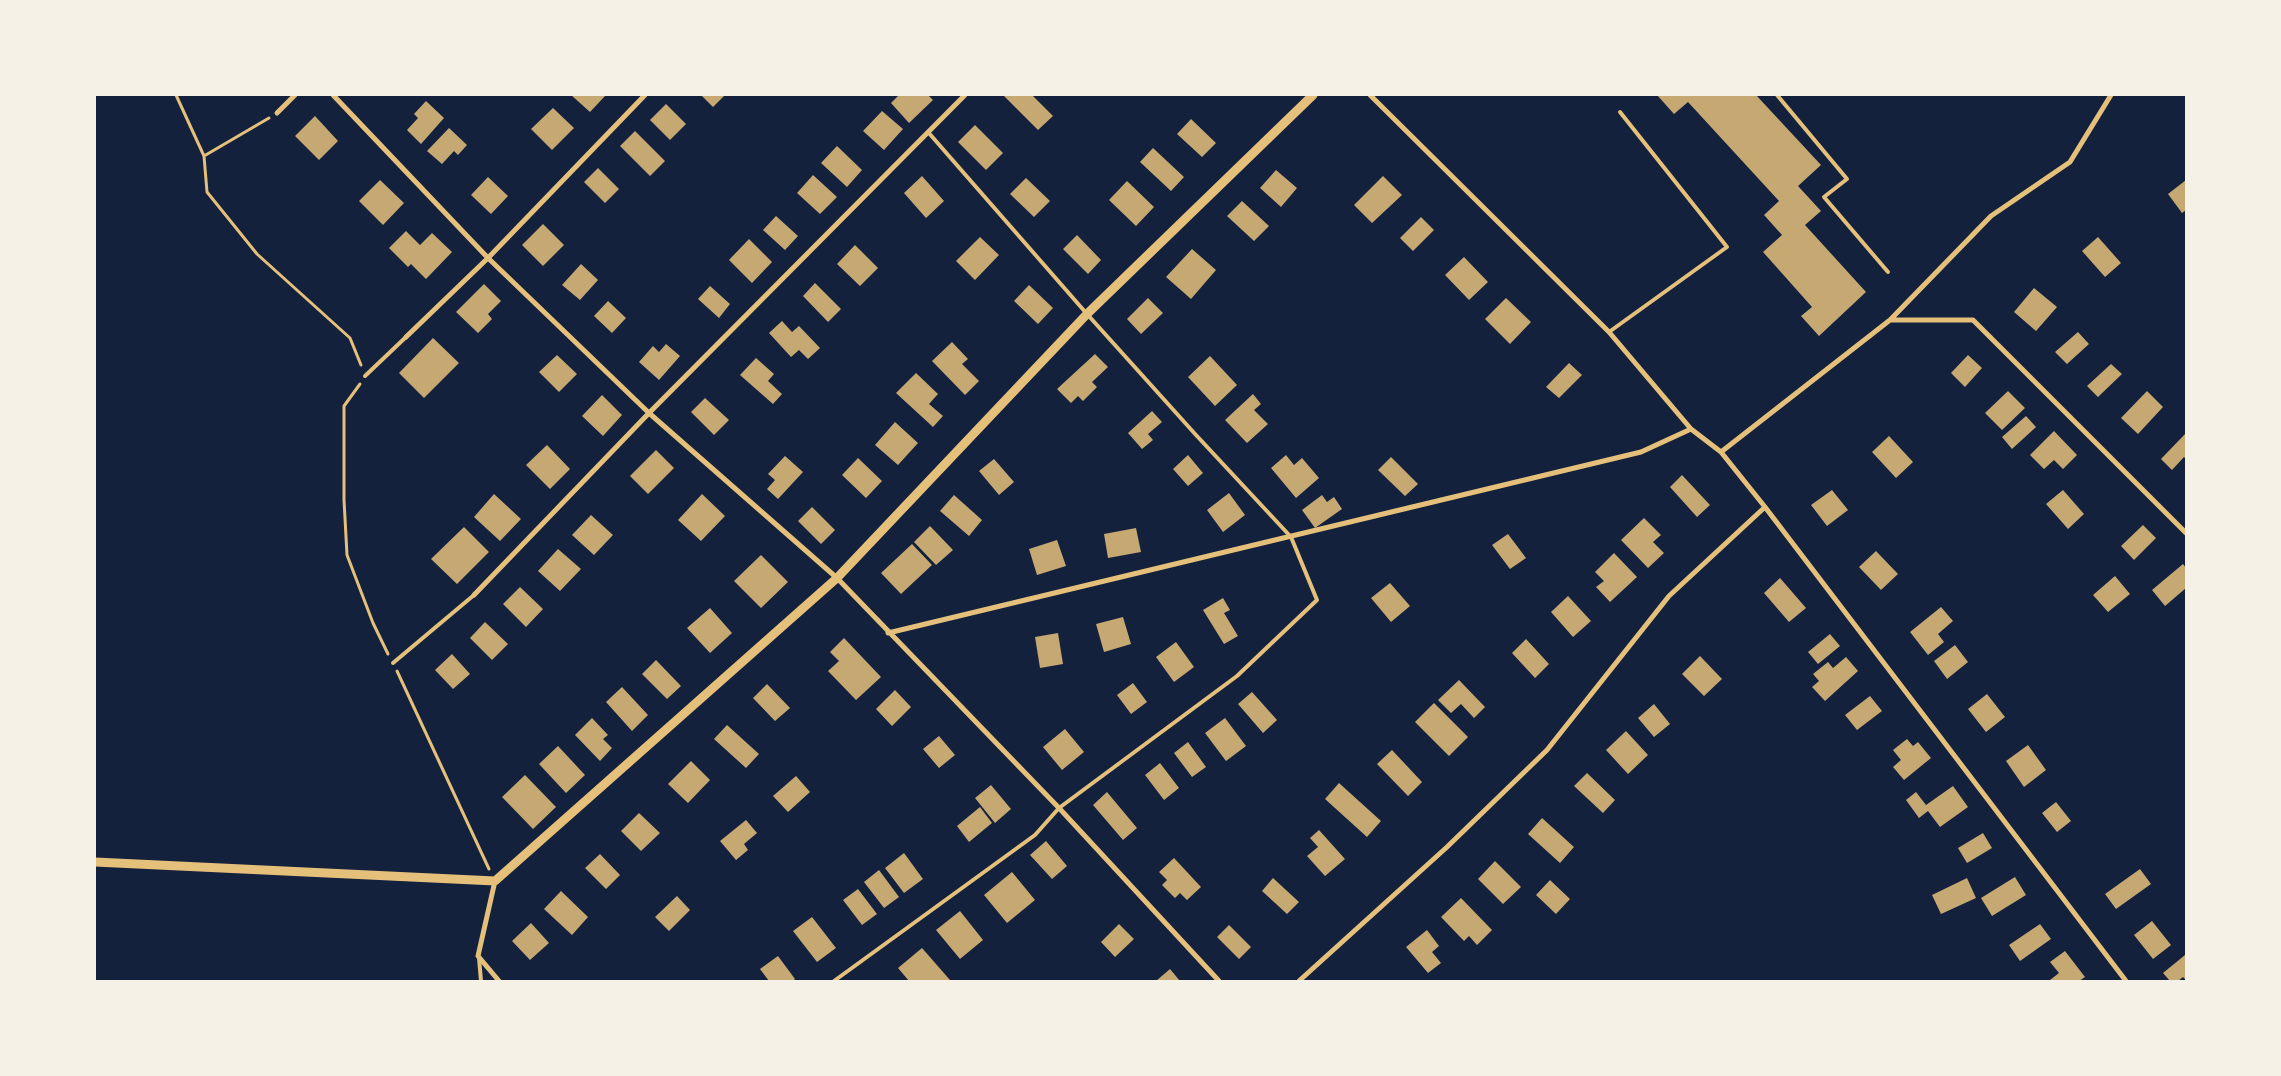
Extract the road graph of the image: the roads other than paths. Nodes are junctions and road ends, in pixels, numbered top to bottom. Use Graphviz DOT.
graph roads {
  1 [pos="295,95"];
  2 [pos="333,95"];
  3 [pos="645,95"];
  4 [pos="965,95"];
  5 [pos="1313,95"];
  6 [pos="1370,95"];
  7 [pos="1777,95"];
  8 [pos="2111,95"];
  9 [pos="1620,112"];
  10 [pos="277,113"];
  11 [pos="928,132"];
  12 [pos="488,258"];
  13 [pos="1888,272"];
  14 [pos="1088,314"];
  15 [pos="1890,320"];
  16 [pos="1609,332"];
  17 [pos="406,337"];
  18 [pos="366,376"];
  19 [pos="649,413"];
  20 [pos="1691,429"];
  21 [pos="1721,452"];
  22 [pos="1766,507"];
  23 [pos="2186,533"];
  24 [pos="1291,536"];
  25 [pos="837,578"];
  26 [pos="474,595"];
  27 [pos="888,633"];
  28 [pos="393,662"];
  29 [pos="1059,808"];
  30 [pos="95,862"];
  31 [pos="495,881"];
  32 [pos="478,956"];
  33 [pos="481,981"];
  34 [pos="499,981"];
  35 [pos="834,981"];
  36 [pos="1218,981"];
  37 [pos="1299,981"];
  38 [pos="2126,981"];
  1 -- 10 [label="street"];
  2 -- 12 [label="street"];
  3 -- 12 [label="street"];
  4 -- 11 [label="street"];
  5 -- 14 [label="street"];
  6 -- 16 [label="street"];
  7 -- 13 [label="lane"];
  8 -- 15 [label="street"];
  9 -- 16 [label="lane"];
  11 -- 14 [label="lane"];
  11 -- 19 [label="street"];
  12 -- 17 [label="street"];
  12 -- 19 [label="street"];
  14 -- 24 [label="lane"];
  14 -- 25 [label="street"];
  15 -- 21 [label="street"];
  15 -- 23 [label="street"];
  16 -- 20 [label="street"];
  17 -- 18 [label="lane"];
  19 -- 25 [label="street"];
  19 -- 26 [label="street"];
  20 -- 21 [label="street"];
  20 -- 24 [label="street"];
  21 -- 22 [label="street"];
  22 -- 37 [label="street"];
  22 -- 38 [label="street"];
  24 -- 27 [label="street"];
  24 -- 29 [label="lane"];
  25 -- 27 [label="street"];
  25 -- 31 [label="street"];
  26 -- 28 [label="lane"];
  27 -- 29 [label="street"];
  29 -- 35 [label="lane"];
  29 -- 36 [label="street"];
  30 -- 31 [label="street"];
  31 -- 32 [label="street"];
  32 -- 33 [label="lane"];
  32 -- 34 [label="street"];
}
